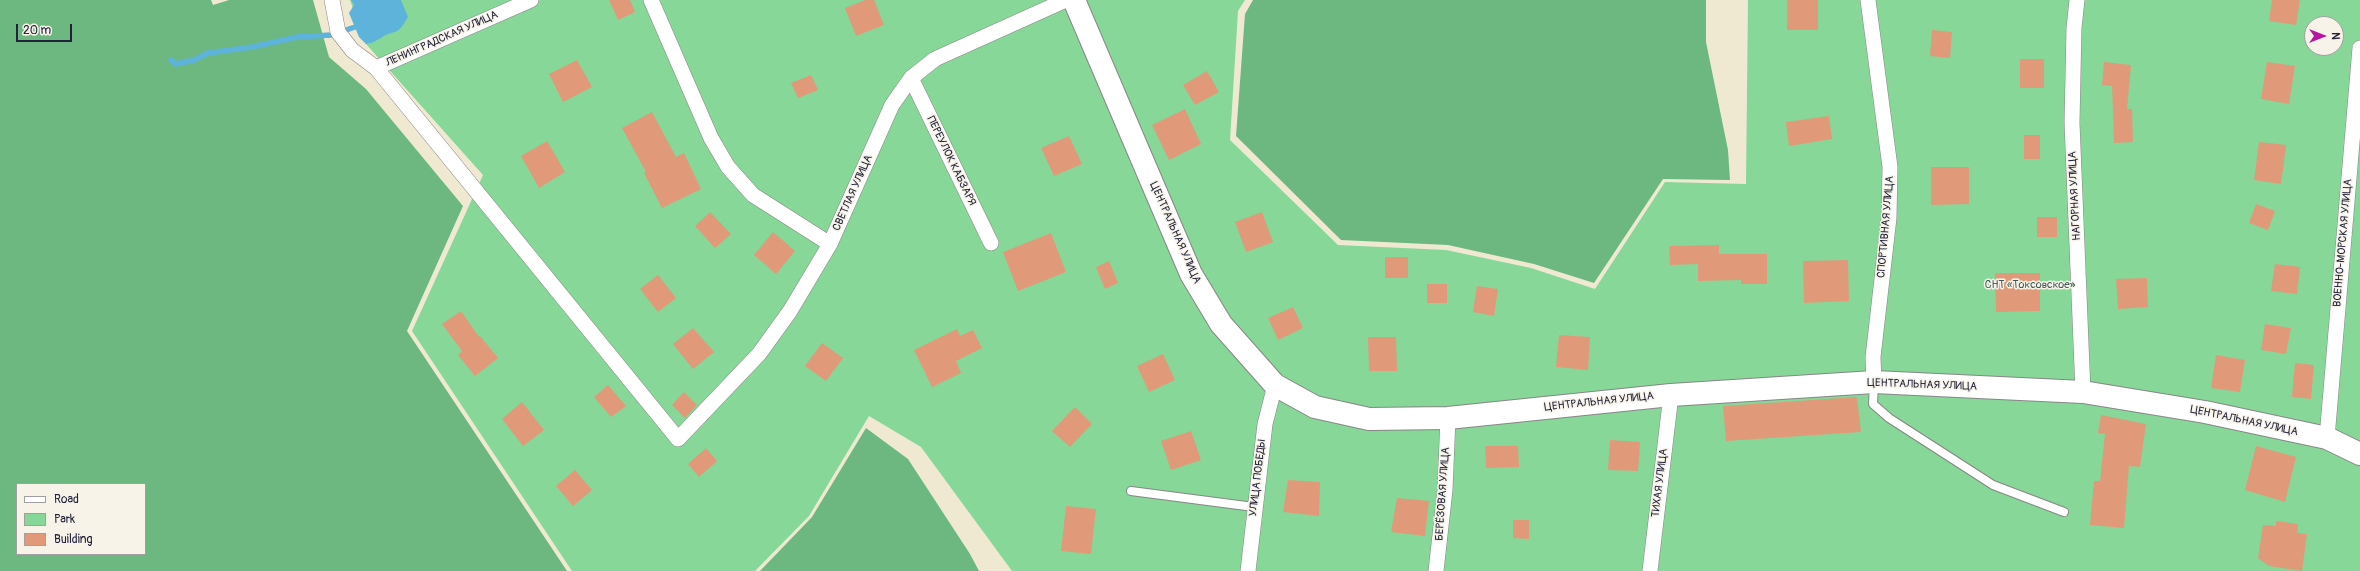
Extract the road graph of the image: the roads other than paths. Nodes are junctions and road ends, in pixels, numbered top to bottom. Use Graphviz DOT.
graph roads {
  1 [pos="332,0"];
  2 [pos="531,0"];
  3 [pos="651,0"];
  4 [pos="1066,0"];
  5 [pos="1074,0"];
  6 [pos="1868,0"];
  7 [pos="2077,0"];
  8 [pos="2360,48"];
  9 [pos="376,68"];
  10 [pos="911,78"];
  11 [pos="991,243"];
  12 [pos="830,244"];
  13 [pos="1874,382"];
  14 [pos="1275,385"];
  15 [pos="2083,392"];
  16 [pos="1671,395"];
  17 [pos="1448,418"];
  18 [pos="2328,438"];
  19 [pos="2360,454"];
  20 [pos="1131,491"];
  21 [pos="1254,507"];
  22 [pos="2064,512"];
  23 [pos="1248,571"];
  24 [pos="1436,571"];
  25 [pos="1650,571"];
  1 -- 9 [label="street"];
  2 -- 9 [label="street, ЛЕНИНГРАДСКАЯ УЛИЦА"];
  3 -- 12 [label="street"];
  4 -- 10 [label="street, СВЕТЛАЯ УЛИЦА"];
  5 -- 14 [label="street, ЦЕНТРАЛЬНАЯ УЛИЦА"];
  6 -- 13 [label="street, СПОРТИВНАЯ УЛИЦА"];
  7 -- 15 [label="street, НАГОРНАЯ УЛИЦА"];
  8 -- 18 [label="street, ВОЕННО-МОРСКАЯ УЛИЦА"];
  9 -- 12 [label="street, СВЕТЛАЯ УЛИЦА"];
  10 -- 11 [label="street, ПЕРЕУЛОК КАБЗАРЯ"];
  10 -- 12 [label="street, СВЕТЛАЯ УЛИЦА"];
  13 -- 15 [label="street, ЦЕНТРАЛЬНАЯ УЛИЦА"];
  13 -- 16 [label="street, ЦЕНТРАЛЬНАЯ УЛИЦА"];
  13 -- 22 [label="lane"];
  14 -- 17 [label="street, ЦЕНТРАЛЬНАЯ УЛИЦА"];
  14 -- 21 [label="street, УЛИЦА ПОБЕДЫ"];
  15 -- 18 [label="street, ЦЕНТРАЛЬНАЯ УЛИЦА"];
  16 -- 17 [label="street, ЦЕНТРАЛЬНАЯ УЛИЦА"];
  16 -- 25 [label="street, ТИХАЯ УЛИЦА"];
  17 -- 24 [label="street, БЕРЁЗОВАЯ УЛИЦА"];
  18 -- 19 [label="street, ЦЕНТРАЛЬНАЯ УЛИЦА"];
  20 -- 21 [label="lane"];
  21 -- 23 [label="street, УЛИЦА ПОБЕДЫ"];
}
